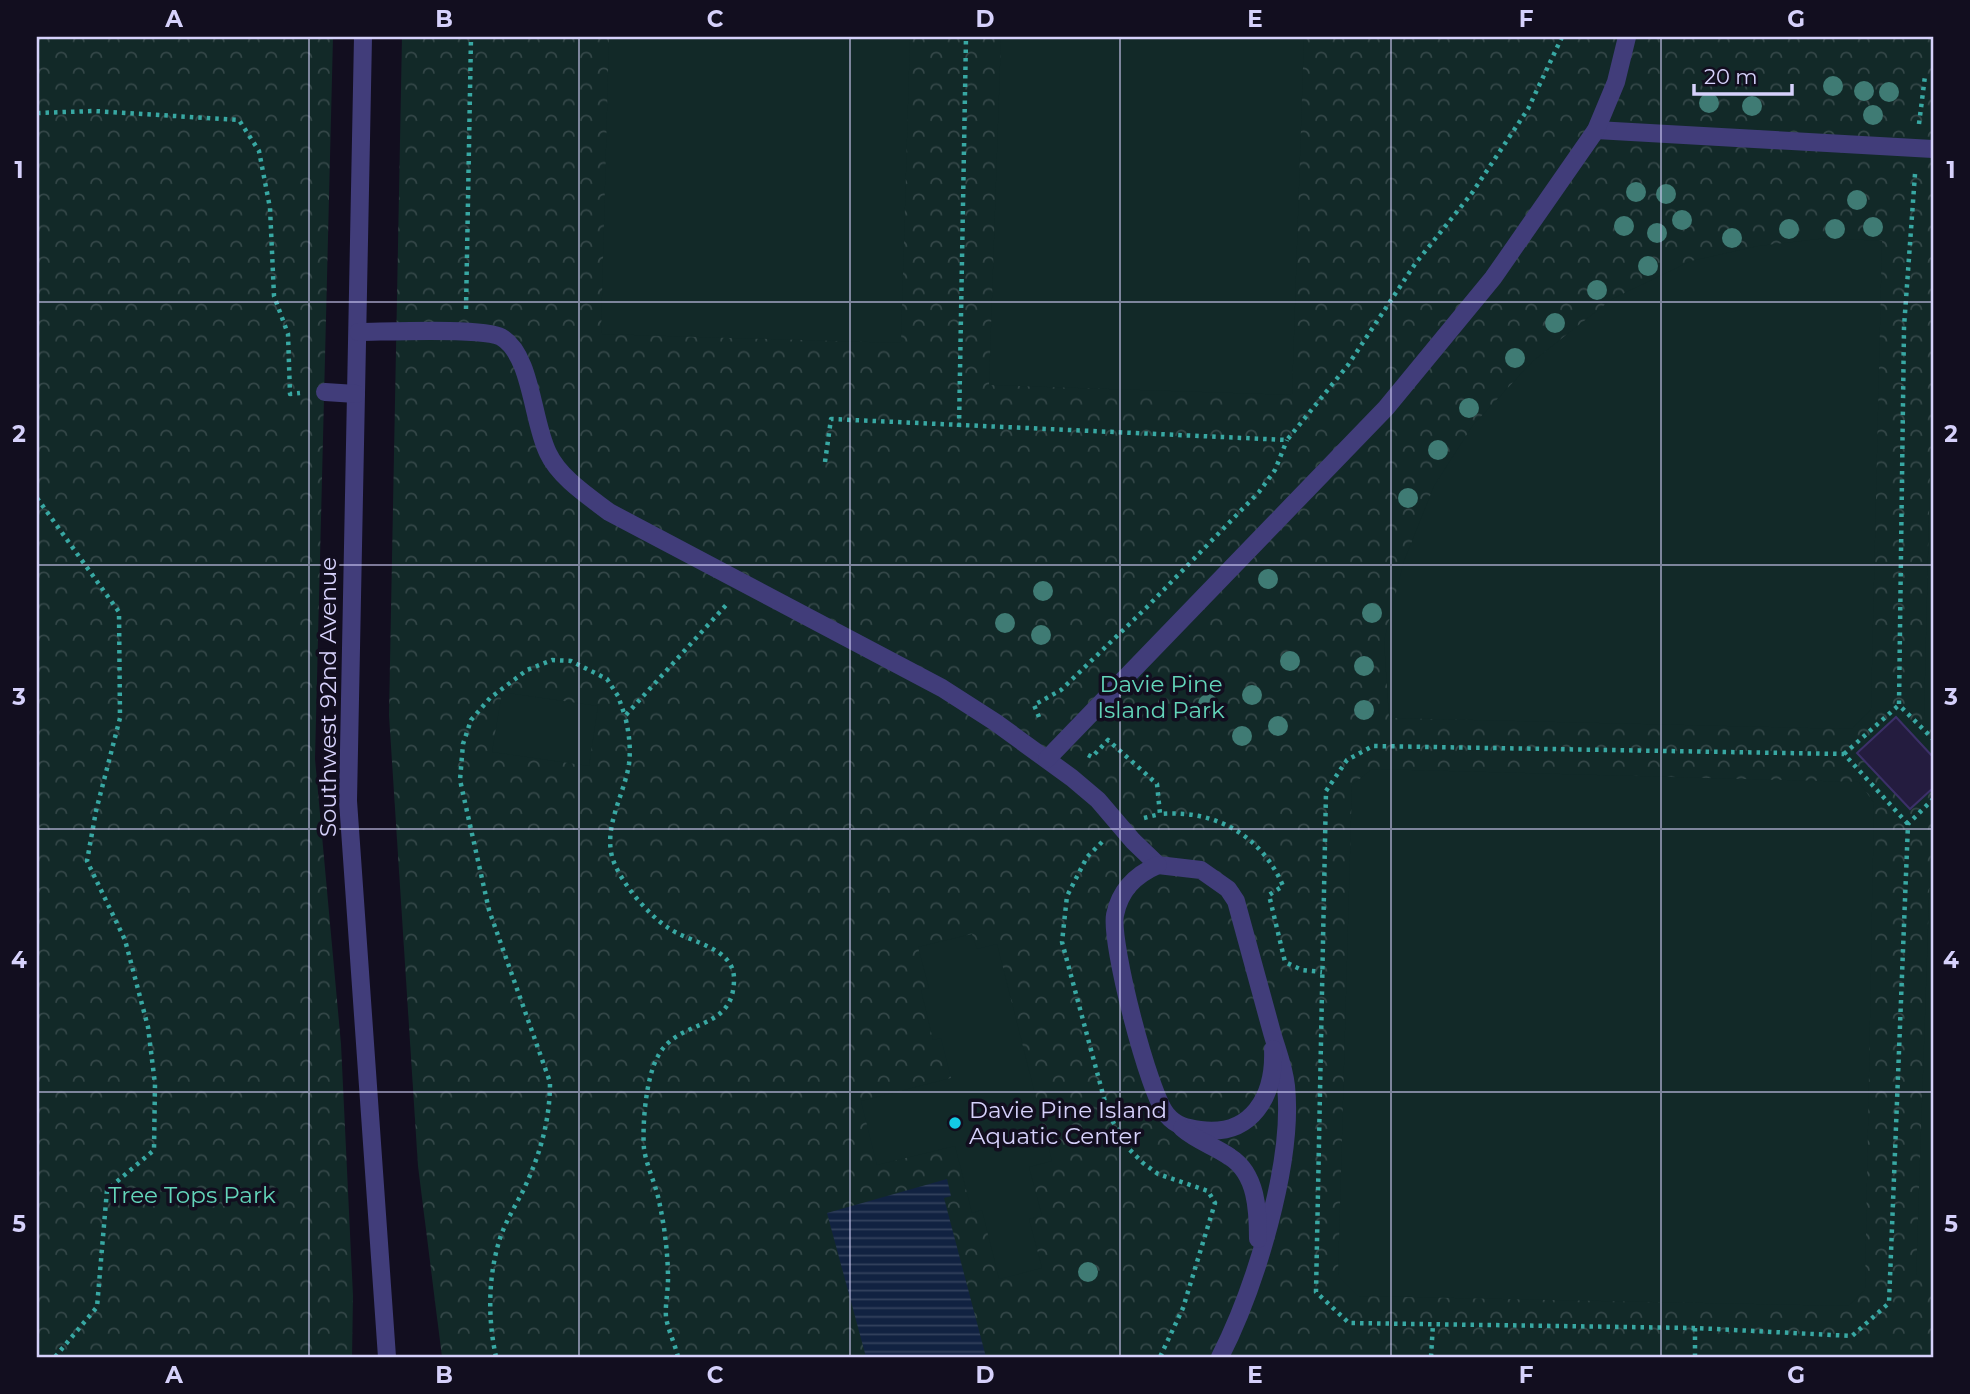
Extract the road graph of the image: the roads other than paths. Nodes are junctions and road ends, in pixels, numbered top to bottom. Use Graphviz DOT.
graph roads {
  1 [pos="363,37"];
  2 [pos="1626,37"];
  3 [pos="1596,130"];
  4 [pos="1933,149"];
  5 [pos="358,332"];
  6 [pos="325,392"];
  7 [pos="356,394"];
  8 [pos="1047,759"];
  9 [pos="1158,865"];
  10 [pos="1273,1036"];
  11 [pos="1180,1126"];
  12 [pos="1257,1261"];
  13 [pos="387,1357"];
  14 [pos="1220,1357"];
  1 -- 5 [label="street, Southwest 92nd Avenue"];
  2 -- 3 [label="street"];
  3 -- 4 [label="street"];
  3 -- 8 [label="street"];
  5 -- 7 [label="street, Southwest 92nd Avenue"];
  5 -- 8 [label="street"];
  6 -- 7 [label="street"];
  7 -- 13 [label="street, Southwest 92nd Avenue"];
  8 -- 9 [label="street"];
  9 -- 10 [label="street"];
  9 -- 11 [label="street"];
  10 -- 11 [label="street"];
  10 -- 12 [label="street"];
  11 -- 12 [label="street"];
  12 -- 14 [label="street"];
}
